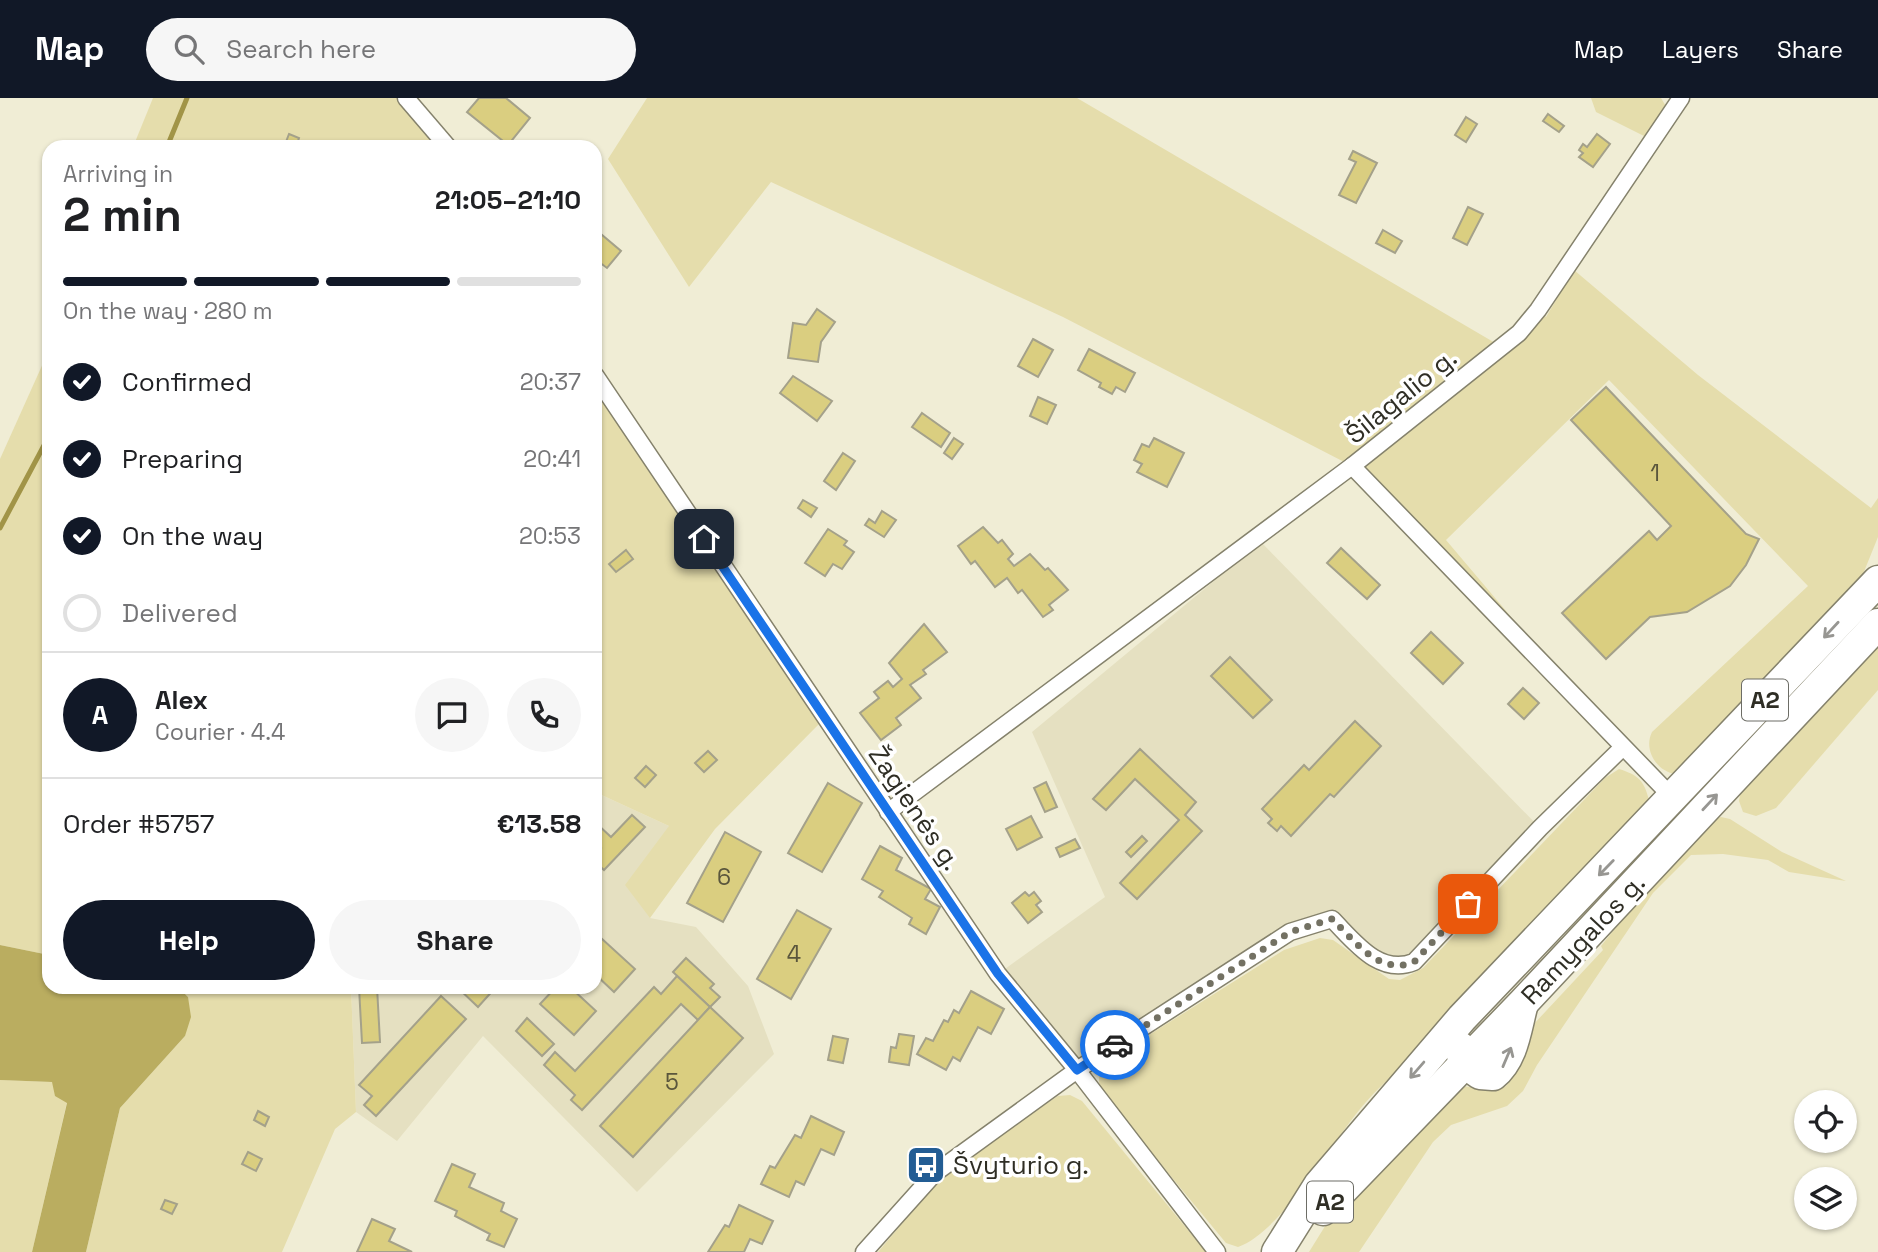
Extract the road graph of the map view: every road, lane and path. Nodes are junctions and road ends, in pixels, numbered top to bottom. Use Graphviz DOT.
graph roads {
  1 [pos="406,98"];
  2 [pos="1681,98"];
  3 [pos="442,140"];
  4 [pos="602,385"];
  5 [pos="1352,466"];
  6 [pos="1878,562"];
  7 [pos="1871,589"];
  8 [pos="1878,624"];
  9 [pos="1622,748"];
  10 [pos="1673,798"];
  11 [pos="888,812"];
  12 [pos="1462,1018"];
  13 [pos="1464,1063"];
  14 [pos="1077,1070"];
  15 [pos="864,1252"];
  16 [pos="1217,1252"];
  17 [pos="1277,1252"];
  18 [pos="1285,1252"];
  1 -- 3 [label="street"];
  2 -- 5 [label="street, Šilagalio g."];
  4 -- 11 [label="street, Žagienės g."];
  5 -- 9 [label="street, Šilagalio g."];
  5 -- 11 [label="street"];
  6 -- 7 [label="highway"];
  7 -- 10 [label="highway, A2, one-way"];
  13 -- 8 [label="highway, Ramygalos g. / A2, one-way"];
  9 -- 10 [label="street, Šilagalio g."];
  9 -- 14 [label="street"];
  10 -- 12 [label="highway, A2, one-way"];
  11 -- 14 [label="street, Žagienės g."];
  12 -- 13 [label="highway"];
  12 -- 17 [label="highway, A2, one-way"];
  13 -- 18 [label="highway, A2"];
  14 -- 15 [label="street"];
  14 -- 16 [label="street, Žagienės g."];
}
